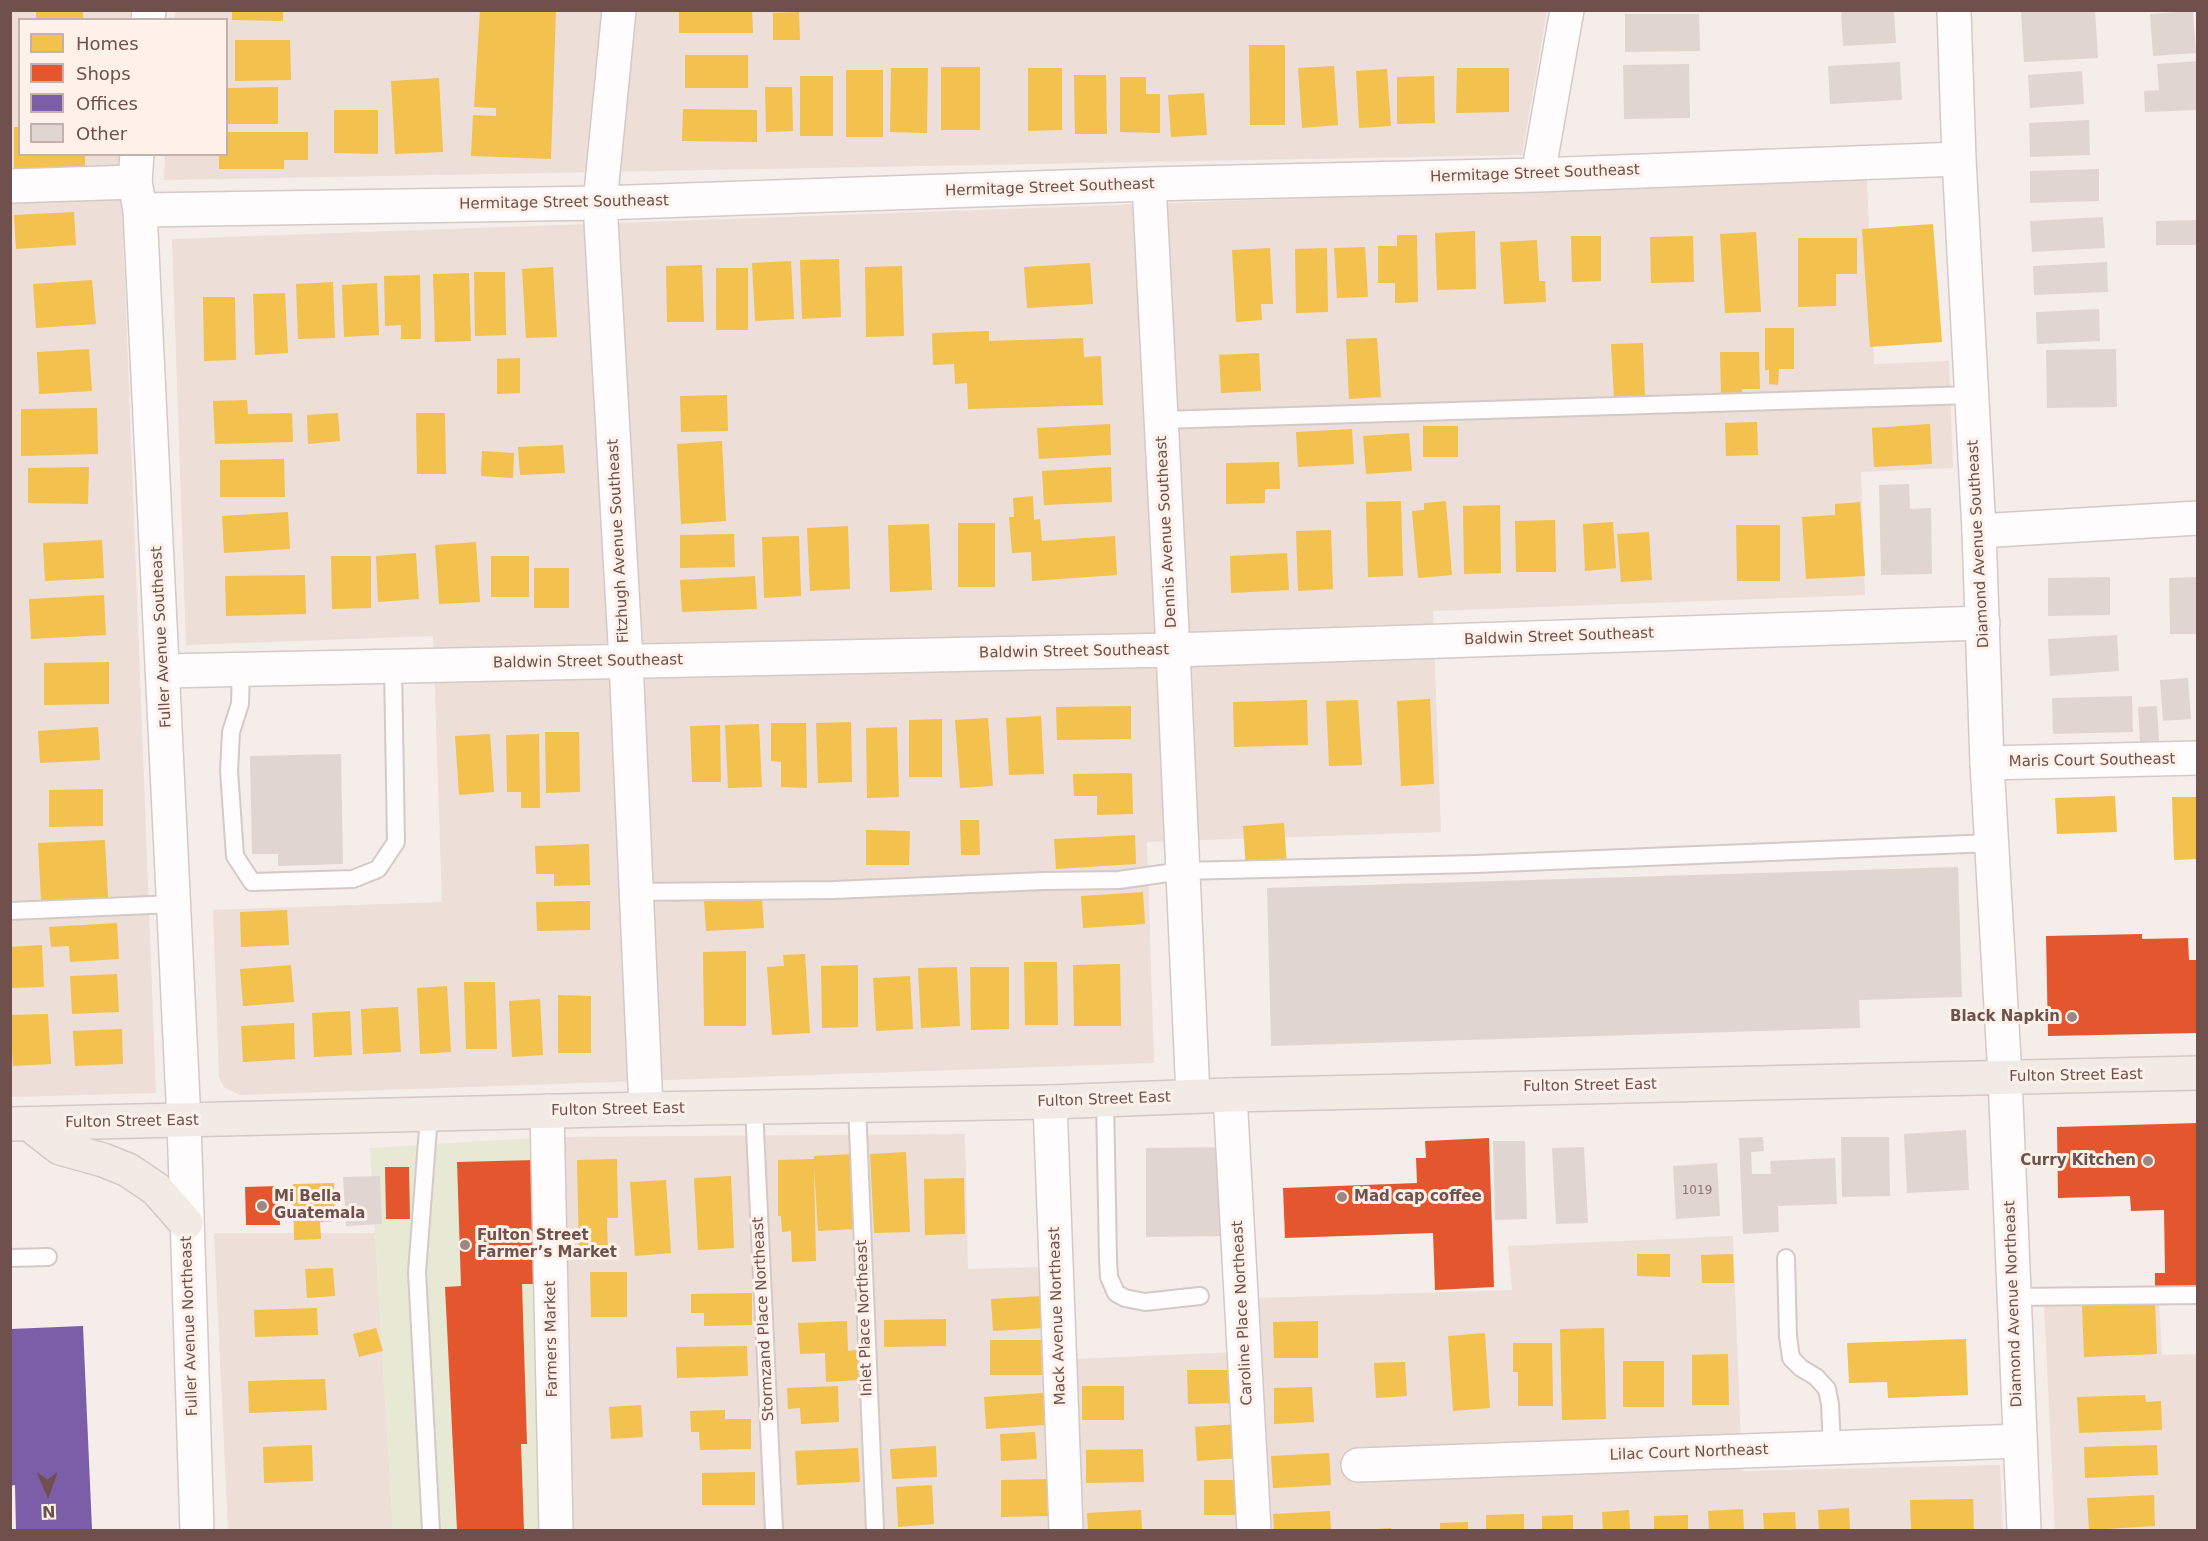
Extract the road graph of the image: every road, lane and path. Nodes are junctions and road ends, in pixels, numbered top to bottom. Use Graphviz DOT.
graph roads {
  1 [pos="619,10"];
  2 [pos="1567,10"];
  3 [pos="1954,10"];
  4 [pos="1959,159"];
  5 [pos="1538,175"];
  6 [pos="138,182"];
  7 [pos="1149,184"];
  8 [pos="10,186"];
  9 [pos="600,203"];
  10 [pos="1971,395"];
  11 [pos="1161,420"];
  12 [pos="2198,518"];
  13 [pos="1979,531"];
  14 [pos="1983,623"];
  15 [pos="1173,650"];
  16 [pos="626,661"];
  17 [pos="393,666"];
  18 [pos="241,669"];
  19 [pos="164,671"];
  20 [pos="2198,758"];
  21 [pos="1987,763"];
  22 [pos="1992,843"];
  23 [pos="1182,872"];
  24 [pos="635,892"];
  25 [pos="174,904"];
  26 [pos="10,911"];
  27 [pos="2198,1073"];
  28 [pos="2005,1077"];
  29 [pos="1230,1095"];
  30 [pos="1192,1096"];
  31 [pos="1105,1100"];
  32 [pos="1050,1102"];
  33 [pos="856,1106"];
  34 [pos="754,1108"];
  35 [pos="646,1109"];
  36 [pos="547,1111"];
  37 [pos="429,1114"];
  38 [pos="184,1121"];
  39 [pos="20,1124"];
  40 [pos="186,1224"];
  41 [pos="48,1257"];
  42 [pos="10,1258"];
  43 [pos="1786,1258"];
  44 [pos="2198,1295"];
  45 [pos="1200,1296"];
  46 [pos="2013,1297"];
  47 [pos="2019,1441"];
  48 [pos="1832,1448"];
  49 [pos="1358,1465"];
  50 [pos="197,1530"];
  51 [pos="431,1530"];
  52 [pos="556,1530"];
  53 [pos="774,1530"];
  54 [pos="875,1530"];
  55 [pos="1066,1530"];
  56 [pos="1254,1530"];
  57 [pos="2024,1530"];
  1 -- 9 [label="street, Fitzhugh Avenue Southeast"];
  2 -- 5 [label="street"];
  3 -- 4 [label="street, Diamond Avenue Southeast"];
  4 -- 5 [label="street, Hermitage Street Southeast"];
  4 -- 10 [label="street, Diamond Avenue Southeast"];
  5 -- 7 [label="street, Hermitage Street Southeast"];
  6 -- 8 [label="street, Hermitage Street Southeast"];
  6 -- 9 [label="street, Hermitage Street Southeast"];
  6 -- 19 [label="street, Fuller Avenue Southeast"];
  7 -- 9 [label="street, Hermitage Street Southeast"];
  7 -- 11 [label="street, Dennis Avenue Southeast"];
  9 -- 16 [label="street, Fitzhugh Avenue Southeast"];
  10 -- 11 [label="lane"];
  10 -- 13 [label="street, Diamond Avenue Southeast"];
  11 -- 15 [label="street, Dennis Avenue Southeast"];
  12 -- 13 [label="street"];
  13 -- 14 [label="street, Diamond Avenue Southeast"];
  14 -- 15 [label="street, Baldwin Street Southeast"];
  14 -- 21 [label="street, Diamond Avenue Southeast"];
  15 -- 16 [label="street, Baldwin Street Southeast"];
  15 -- 23 [label="street, Dennis Avenue Southeast"];
  16 -- 17 [label="street, Baldwin Street Southeast"];
  16 -- 24 [label="street, Fitzhugh Avenue Southeast"];
  17 -- 18 [label="street, Baldwin Street Southeast"];
  17 -- 18 [label="lane"];
  18 -- 19 [label="street, Baldwin Street Southeast"];
  19 -- 25 [label="street, Fuller Avenue Southeast"];
  20 -- 21 [label="street, Maris Court Southeast"];
  21 -- 22 [label="street, Diamond Avenue Southeast"];
  22 -- 23 [label="lane"];
  22 -- 28 [label="street, Diamond Avenue Southeast"];
  23 -- 24 [label="lane"];
  23 -- 30 [label="street, Dennis Avenue Southeast"];
  24 -- 35 [label="street, Fitzhugh Avenue Southeast"];
  25 -- 26 [label="lane"];
  25 -- 38 [label="street, Fuller Avenue Southeast"];
  27 -- 28 [label="main road, Fulton Street East"];
  28 -- 29 [label="main road, Fulton Street East"];
  28 -- 46 [label="street, Diamond Avenue Northeast"];
  29 -- 30 [label="main road, Fulton Street East"];
  29 -- 56 [label="street, Caroline Place Northeast"];
  30 -- 31 [label="main road, Fulton Street East"];
  31 -- 32 [label="main road, Fulton Street East"];
  31 -- 45 [label="lane"];
  32 -- 33 [label="main road, Fulton Street East"];
  32 -- 55 [label="street, Mack Avenue Northeast"];
  33 -- 34 [label="main road, Fulton Street East"];
  33 -- 54 [label="lane, Inlet Place Northeast"];
  34 -- 35 [label="main road, Fulton Street East"];
  34 -- 53 [label="lane, Stormzand Place Northeast"];
  35 -- 36 [label="main road, Fulton Street East"];
  36 -- 37 [label="main road, Fulton Street East"];
  36 -- 52 [label="street, Farmers Market"];
  37 -- 38 [label="main road, Fulton Street East"];
  37 -- 51 [label="lane"];
  38 -- 39 [label="main road, Fulton Street East"];
  38 -- 40 [label="street, Fuller Avenue Northeast"];
  39 -- 40 [label="main road"];
  40 -- 50 [label="street, Fuller Avenue Northeast"];
  41 -- 42 [label="lane"];
  43 -- 48 [label="lane"];
  44 -- 46 [label="lane"];
  46 -- 47 [label="street, Diamond Avenue Northeast"];
  47 -- 48 [label="street, Lilac Court Northeast"];
  47 -- 57 [label="street, Diamond Avenue Northeast"];
  48 -- 49 [label="street, Lilac Court Northeast"];
}
